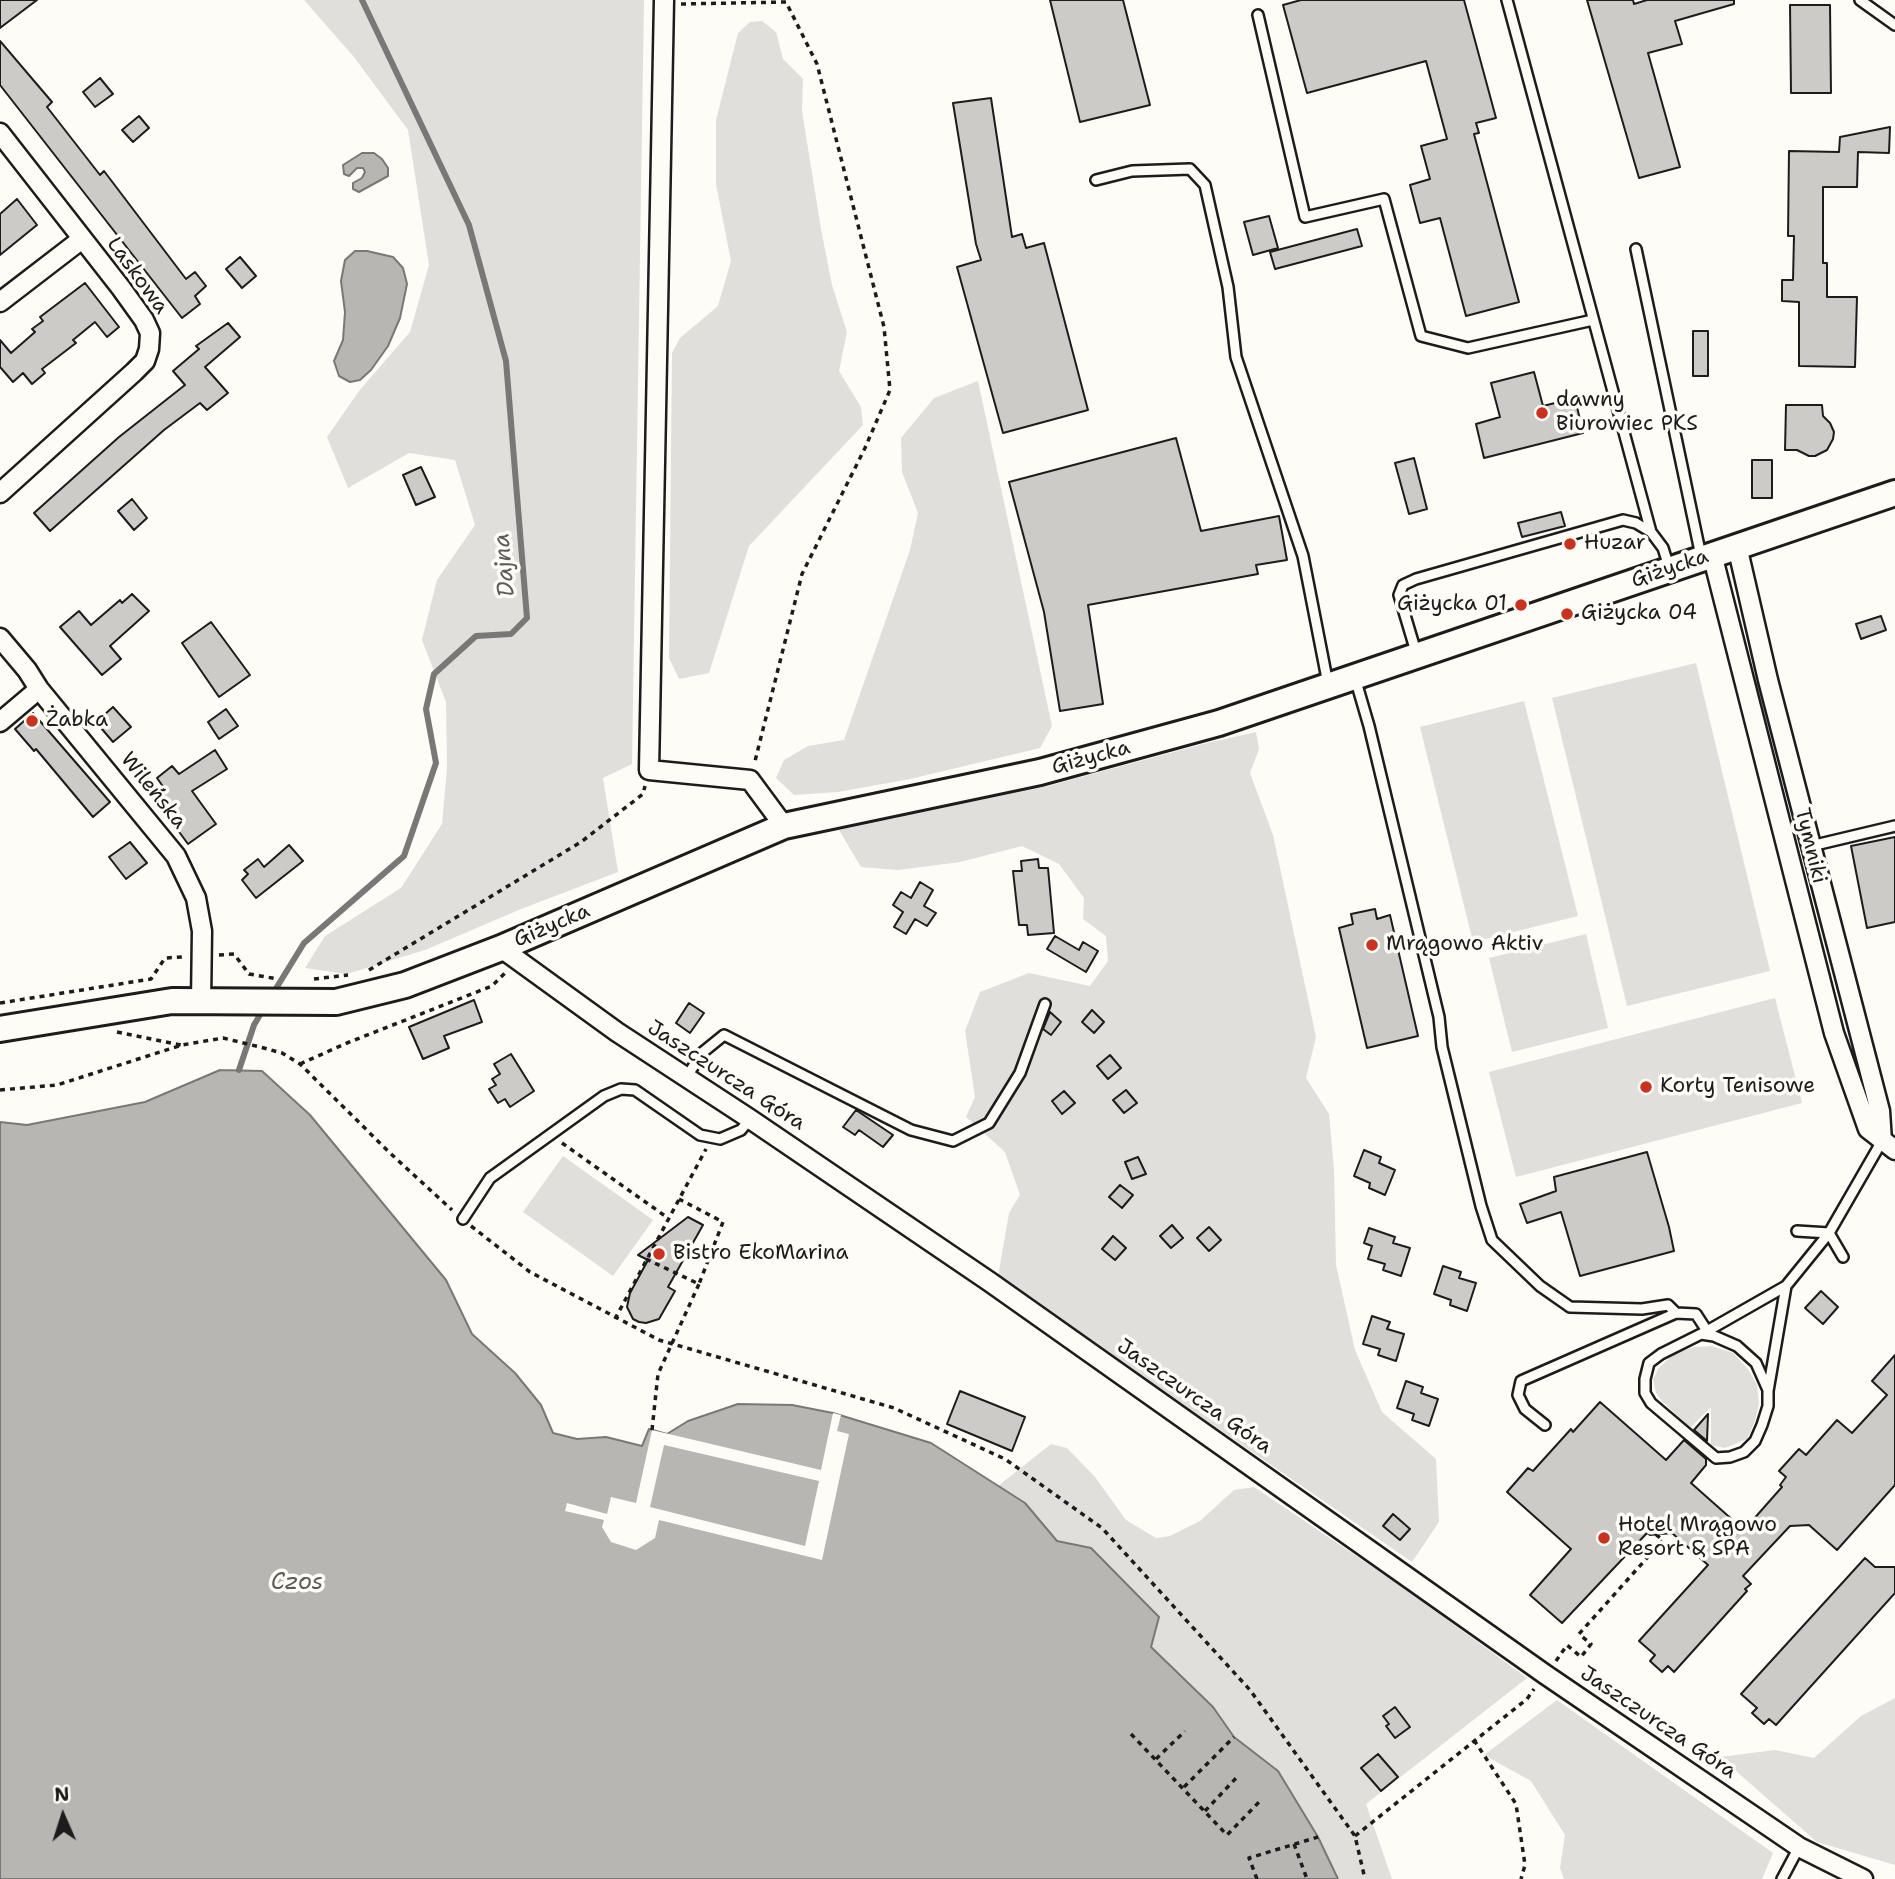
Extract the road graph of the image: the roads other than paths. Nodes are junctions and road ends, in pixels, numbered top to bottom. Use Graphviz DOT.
graph roads {
  1 [pos="1507,0"];
  2 [pos="1860,0"];
  3 [pos="664,2"];
  4 [pos="1258,15"];
  5 [pos="1895,25"];
  6 [pos="0,133"];
  7 [pos="1096,180"];
  8 [pos="82,239"];
  9 [pos="1636,249"];
  10 [pos="0,302"];
  11 [pos="1593,320"];
  12 [pos="1895,493"];
  13 [pos="0,494"];
  14 [pos="1651,532"];
  15 [pos="1737,546"];
  16 [pos="1707,556"];
  17 [pos="1670,569"];
  18 [pos="0,638"];
  19 [pos="1417,655"];
  20 [pos="1354,676"];
  21 [pos="1328,685"];
  22 [pos="39,689"];
  23 [pos="0,722"];
  24 [pos="785,826"];
  25 [pos="1895,826"];
  26 [pos="1811,846"];
  27 [pos="505,959"];
  28 [pos="201,1002"];
  29 [pos="1045,1004"];
  30 [pos="0,1029"];
  31 [pos="687,1076"];
  32 [pos="750,1119"];
  33 [pos="1889,1146"];
  34 [pos="463,1219"];
  35 [pos="1797,1231"];
  36 [pos="1829,1233"];
  37 [pos="1843,1257"];
  38 [pos="1786,1286"];
  39 [pos="1676,1312"];
  40 [pos="1704,1332"];
  41 [pos="1768,1391"];
  42 [pos="1545,1425"];
  43 [pos="1799,1847"];
  44 [pos="1782,1879"];
  45 [pos="1863,1879"];
  1 -- 11 [label="lane"];
  2 -- 5 [label="lane"];
  3 -- 24 [label="street"];
  4 -- 11 [label="lane"];
  6 -- 8 [label="street, Laskowa"];
  7 -- 21 [label="lane"];
  8 -- 10 [label="street"];
  8 -- 13 [label="street, Laskowa"];
  9 -- 16 [label="lane"];
  11 -- 14 [label="lane"];
  12 -- 15 [label="street, Giżycka"];
  14 -- 17 [label="lane"];
  14 -- 19 [label="lane"];
  15 -- 16 [label="street, Giżycka"];
  15 -- 26 [label="street, Tymniki"];
  16 -- 17 [label="street, Giżycka"];
  16 -- 33 [label="street, Tymniki"];
  17 -- 19 [label="street, Giżycka"];
  18 -- 22 [label="street, Wileńska"];
  19 -- 20 [label="street, Giżycka"];
  20 -- 21 [label="street, Giżycka"];
  20 -- 39 [label="lane"];
  21 -- 24 [label="street, Giżycka"];
  22 -- 23 [label="street"];
  22 -- 28 [label="street, Wileńska"];
  24 -- 27 [label="street, Giżycka"];
  25 -- 26 [label="lane"];
  26 -- 33 [label="street, Tymniki"];
  27 -- 28 [label="street, Giżycka"];
  27 -- 31 [label="street, Jaszczurcza Góra"];
  28 -- 30 [label="street"];
  29 -- 31 [label="lane"];
  31 -- 32 [label="street, Jaszczurcza Góra"];
  32 -- 34 [label="lane"];
  32 -- 43 [label="street, Jaszczurcza Góra"];
  33 -- 36 [label="lane"];
  35 -- 36 [label="lane"];
  36 -- 37 [label="lane"];
  36 -- 38 [label="lane"];
  38 -- 40 [label="lane"];
  38 -- 41 [label="lane"];
  39 -- 40 [label="lane"];
  39 -- 42 [label="lane"];
  40 -- 41 [label="lane"];
  40 -- 41 [label="lane"];
  43 -- 44 [label="lane"];
  43 -- 45 [label="street, Jaszczurcza Góra"];
}
